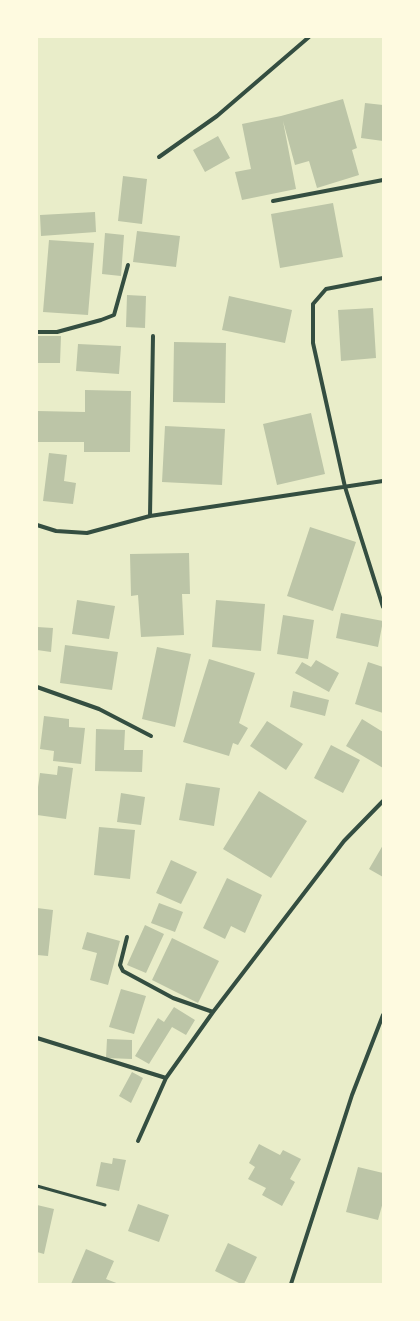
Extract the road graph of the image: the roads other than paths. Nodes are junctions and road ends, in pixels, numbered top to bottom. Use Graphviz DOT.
graph roads {
  1 [pos="309,37"];
  2 [pos="159,157"];
  3 [pos="383,180"];
  4 [pos="273,200"];
  5 [pos="128,265"];
  6 [pos="383,278"];
  7 [pos="37,332"];
  8 [pos="153,336"];
  9 [pos="383,481"];
  10 [pos="345,488"];
  11 [pos="150,516"];
  12 [pos="37,525"];
  13 [pos="383,607"];
  14 [pos="37,687"];
  15 [pos="151,736"];
  16 [pos="383,801"];
  17 [pos="127,937"];
  18 [pos="214,1012"];
  19 [pos="383,1015"];
  20 [pos="37,1038"];
  21 [pos="166,1078"];
  22 [pos="138,1141"];
  23 [pos="37,1186"];
  24 [pos="105,1205"];
  25 [pos="291,1284"];
  1 -- 2 [label="street"];
  3 -- 4 [label="street"];
  5 -- 7 [label="street"];
  6 -- 10 [label="street"];
  8 -- 11 [label="street"];
  9 -- 10 [label="street"];
  10 -- 11 [label="street"];
  10 -- 13 [label="street"];
  11 -- 12 [label="street"];
  14 -- 15 [label="street"];
  16 -- 18 [label="street"];
  17 -- 18 [label="street"];
  18 -- 21 [label="street"];
  19 -- 25 [label="street"];
  20 -- 21 [label="street"];
  21 -- 22 [label="street"];
  23 -- 24 [label="lane"];
}
